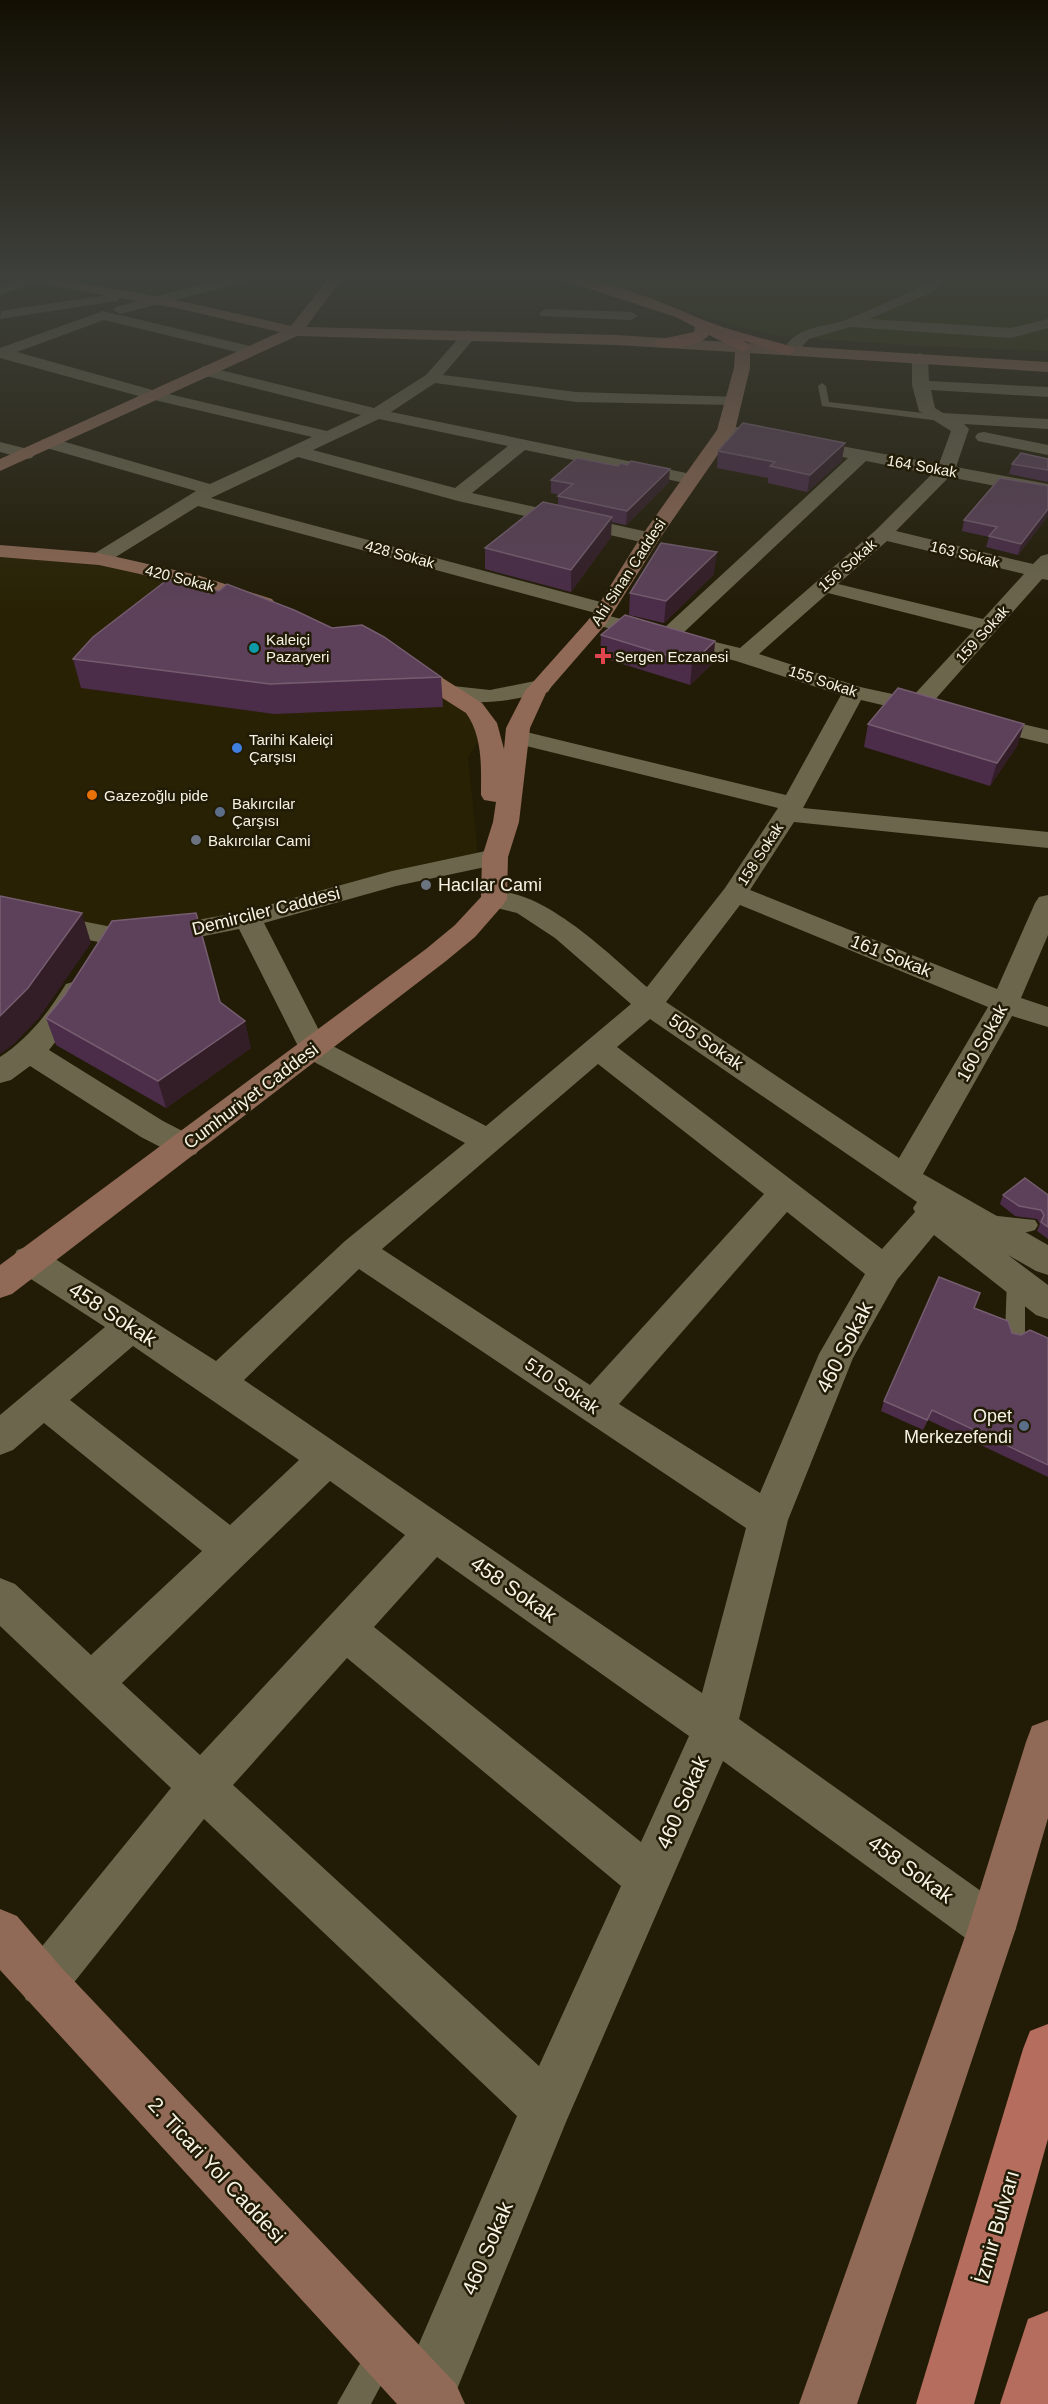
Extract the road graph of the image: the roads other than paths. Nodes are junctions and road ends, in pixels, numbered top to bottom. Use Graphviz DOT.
graph roads {
  1 [pos="138,391"];
  2 [pos="160,391"];
  3 [pos="285,391"];
  4 [pos="412,391"];
  5 [pos="532,391"];
  6 [pos="736,391"];
  7 [pos="823,391"];
  8 [pos="922,391"];
  9 [pos="152,395"];
  10 [pos="734,400"];
  11 [pos="377,414"];
  12 [pos="940,418"];
  13 [pos="1048,424"];
  14 [pos="726,430"];
  15 [pos="959,432"];
  16 [pos="328,436"];
  17 [pos="49,443"];
  18 [pos="523,443"];
  19 [pos="0,447"];
  20 [pos="1048,450"];
  21 [pos="297,451"];
  22 [pos="26,454"];
  23 [pos="862,455"];
  24 [pos="0,466"];
  25 [pos="946,470"];
  26 [pos="690,479"];
  27 [pos="1048,490"];
  28 [pos="203,495"];
  29 [pos="458,495"];
  30 [pos="883,534"];
  31 [pos="650,538"];
  32 [pos="0,551"];
  33 [pos="99,559"];
  34 [pos="1045,569"];
  35 [pos="823,586"];
  36 [pos="288,611"];
  37 [pos="602,614"];
  38 [pos="989,627"];
  39 [pos="667,637"];
  40 [pos="383,652"];
  41 [pos="744,656"];
  42 [pos="540,687"];
  43 [pos="854,692"];
  44 [pos="453,693"];
  45 [pos="916,707"];
  46 [pos="518,737"];
  47 [pos="1048,737"];
  48 [pos="790,809"];
  49 [pos="1048,840"];
  50 [pos="496,853"];
  51 [pos="735,893"];
  52 [pos="494,899"];
  53 [pos="1048,903"];
  54 [pos="0,913"];
  55 [pos="248,919"];
  56 [pos="101,952"];
  57 [pos="1005,1003"];
  58 [pos="649,1004"];
  59 [pos="1048,1017"];
  60 [pos="598,1048"];
  61 [pos="314,1049"];
  62 [pos="30,1052"];
  63 [pos="0,1071"];
  64 [pos="489,1142"];
  65 [pos="185,1146"];
  66 [pos="785,1192"];
  67 [pos="919,1194"];
  68 [pos="980,1222"];
  69 [pos="1029,1225"];
  70 [pos="357,1250"];
  71 [pos="1048,1262"];
  72 [pos="885,1270"];
  73 [pos="15,1272"];
  74 [pos="1016,1279"];
  75 [pos="1048,1305"];
  76 [pos="131,1326"];
  77 [pos="1015,1335"];
  78 [pos="218,1382"];
  79 [pos="43,1401"];
  80 [pos="593,1407"];
  81 [pos="0,1438"];
  82 [pos="327,1459"];
  83 [pos="768,1520"];
  84 [pos="433,1533"];
  85 [pos="231,1550"];
  86 [pos="0,1598"];
  87 [pos="345,1630"];
  88 [pos="91,1684"];
  89 [pos="715,1728"];
  90 [pos="1048,1742"];
  91 [pos="203,1785"];
  92 [pos="648,1878"];
  93 [pos="992,1928"];
  94 [pos="0,1933"];
  95 [pos="43,1983"];
  96 [pos="1048,2049"];
  97 [pos="546,2108"];
  98 [pos="1048,2339"];
  99 [pos="384,2350"];
  100 [pos="833,2393"];
  101 [pos="431,2400"];
  102 [pos="353,2404"];
  103 [pos="945,2404"];
  104 [pos="1029,2404"];
  1 -- 9 [label="street"];
  2 -- 9 [label="street"];
  3 -- 11 [label="street"];
  4 -- 11 [label="street"];
  5 -- 10 [label="street"];
  6 -- 10 [label="street, Ahi Sinan Caddesi"];
  7 -- 12 [label="lane"];
  8 -- 12 [label="street"];
  9 -- 16 [label="street"];
  9 -- 17 [label="street"];
  10 -- 14 [label="street, Ahi Sinan Caddesi"];
  11 -- 16 [label="street"];
  11 -- 18 [label="street"];
  12 -- 13 [label="street"];
  12 -- 15 [label="street"];
  14 -- 23 [label="street, 164 Sokak"];
  14 -- 26 [label="street, Ahi Sinan Caddesi"];
  15 -- 20 [label="street"];
  15 -- 25 [label="street"];
  16 -- 21 [label="street"];
  17 -- 22 [label="street"];
  17 -- 28 [label="street, 428 Sokak"];
  18 -- 26 [label="street"];
  18 -- 29 [label="street"];
  19 -- 22 [label="street"];
  21 -- 28 [label="street"];
  21 -- 29 [label="street"];
  22 -- 24 [label="street"];
  23 -- 25 [label="street, 164 Sokak"];
  23 -- 39 [label="street"];
  25 -- 27 [label="street, 164 Sokak"];
  25 -- 30 [label="street, 156 Sokak"];
  26 -- 31 [label="street, Ahi Sinan Caddesi"];
  28 -- 33 [label="street"];
  28 -- 37 [label="street, 428 Sokak"];
  29 -- 31 [label="street"];
  30 -- 34 [label="street, 163 Sokak"];
  30 -- 35 [label="street, 156 Sokak"];
  31 -- 37 [label="street, Ahi Sinan Caddesi"];
  32 -- 33 [label="street, 420 Sokak"];
  33 -- 36 [label="street, 420 Sokak"];
  34 -- 38 [label="street, 159 Sokak"];
  35 -- 38 [label="street"];
  35 -- 41 [label="street, 156 Sokak"];
  37 -- 39 [label="street, 155 Sokak"];
  37 -- 42 [label="street, Ahi Sinan Caddesi"];
  38 -- 45 [label="street, 159 Sokak"];
  39 -- 41 [label="street, 155 Sokak"];
  40 -- 44 [label="street"];
  41 -- 43 [label="street, 155 Sokak"];
  42 -- 44 [label="street"];
  42 -- 46 [label="street, Ahi Sinan Caddesi"];
  43 -- 45 [label="street, 155 Sokak"];
  43 -- 48 [label="street, 158 Sokak"];
  44 -- 50 [label="street"];
  45 -- 47 [label="street, 155 Sokak"];
  46 -- 48 [label="street"];
  46 -- 50 [label="street, Ahi Sinan Caddesi"];
  48 -- 49 [label="street"];
  48 -- 51 [label="street, 158 Sokak"];
  50 -- 52 [label="street, Ahi Sinan Caddesi"];
  50 -- 55 [label="street, Demirciler Caddesi"];
  51 -- 57 [label="street, 161 Sokak"];
  51 -- 58 [label="street, 158 Sokak"];
  52 -- 58 [label="street, 505 Sokak"];
  52 -- 61 [label="street, Cumhuriyet Caddesi"];
  53 -- 57 [label="street, 160 Sokak"];
  54 -- 56 [label="street, Demirciler Caddesi"];
  55 -- 56 [label="street, Demirciler Caddesi"];
  55 -- 61 [label="street"];
  56 -- 62 [label="street"];
  57 -- 59 [label="street, 161 Sokak"];
  57 -- 67 [label="street, 160 Sokak"];
  58 -- 60 [label="street"];
  58 -- 67 [label="street, 505 Sokak"];
  60 -- 64 [label="street"];
  60 -- 66 [label="street"];
  61 -- 64 [label="street"];
  61 -- 65 [label="street, Cumhuriyet Caddesi"];
  62 -- 63 [label="street"];
  62 -- 65 [label="street"];
  64 -- 70 [label="street"];
  65 -- 73 [label="street, Cumhuriyet Caddesi"];
  66 -- 72 [label="street"];
  66 -- 80 [label="street"];
  67 -- 68 [label="street, 505 Sokak"];
  67 -- 72 [label="street, 460 Sokak"];
  67 -- 74 [label="street, 505 Sokak"];
  68 -- 69 [label="lane"];
  68 -- 71 [label="street, 505 Sokak"];
  70 -- 78 [label="street"];
  70 -- 80 [label="street, 510 Sokak"];
  72 -- 83 [label="street, 460 Sokak"];
  73 -- 76 [label="street, 458 Sokak"];
  74 -- 75 [label="street, 505 Sokak"];
  74 -- 77 [label="lane"];
  76 -- 78 [label="street, 458 Sokak"];
  76 -- 79 [label="street"];
  78 -- 82 [label="street, 458 Sokak"];
  79 -- 81 [label="street"];
  79 -- 85 [label="street"];
  80 -- 83 [label="street, 510 Sokak"];
  82 -- 84 [label="street, 458 Sokak"];
  82 -- 85 [label="street"];
  83 -- 89 [label="street, 460 Sokak"];
  84 -- 87 [label="street"];
  84 -- 89 [label="street, 458 Sokak"];
  85 -- 88 [label="street"];
  86 -- 88 [label="street"];
  87 -- 91 [label="street"];
  87 -- 92 [label="street"];
  88 -- 91 [label="street"];
  89 -- 92 [label="street, 460 Sokak"];
  89 -- 93 [label="street, 458 Sokak"];
  90 -- 93 [label="street"];
  91 -- 95 [label="street"];
  91 -- 97 [label="street"];
  92 -- 97 [label="street, 460 Sokak"];
  93 -- 100 [label="street"];
  94 -- 95 [label="street, 2. Ticari Yol Caddesi"];
  95 -- 99 [label="street, 2. Ticari Yol Caddesi"];
  96 -- 103 [label="main road, İzmir Bulvarı"];
  97 -- 101 [label="street, 460 Sokak"];
  98 -- 104 [label="main road"];
  99 -- 101 [label="street, 2. Ticari Yol Caddesi"];
  99 -- 102 [label="lane"];
}
